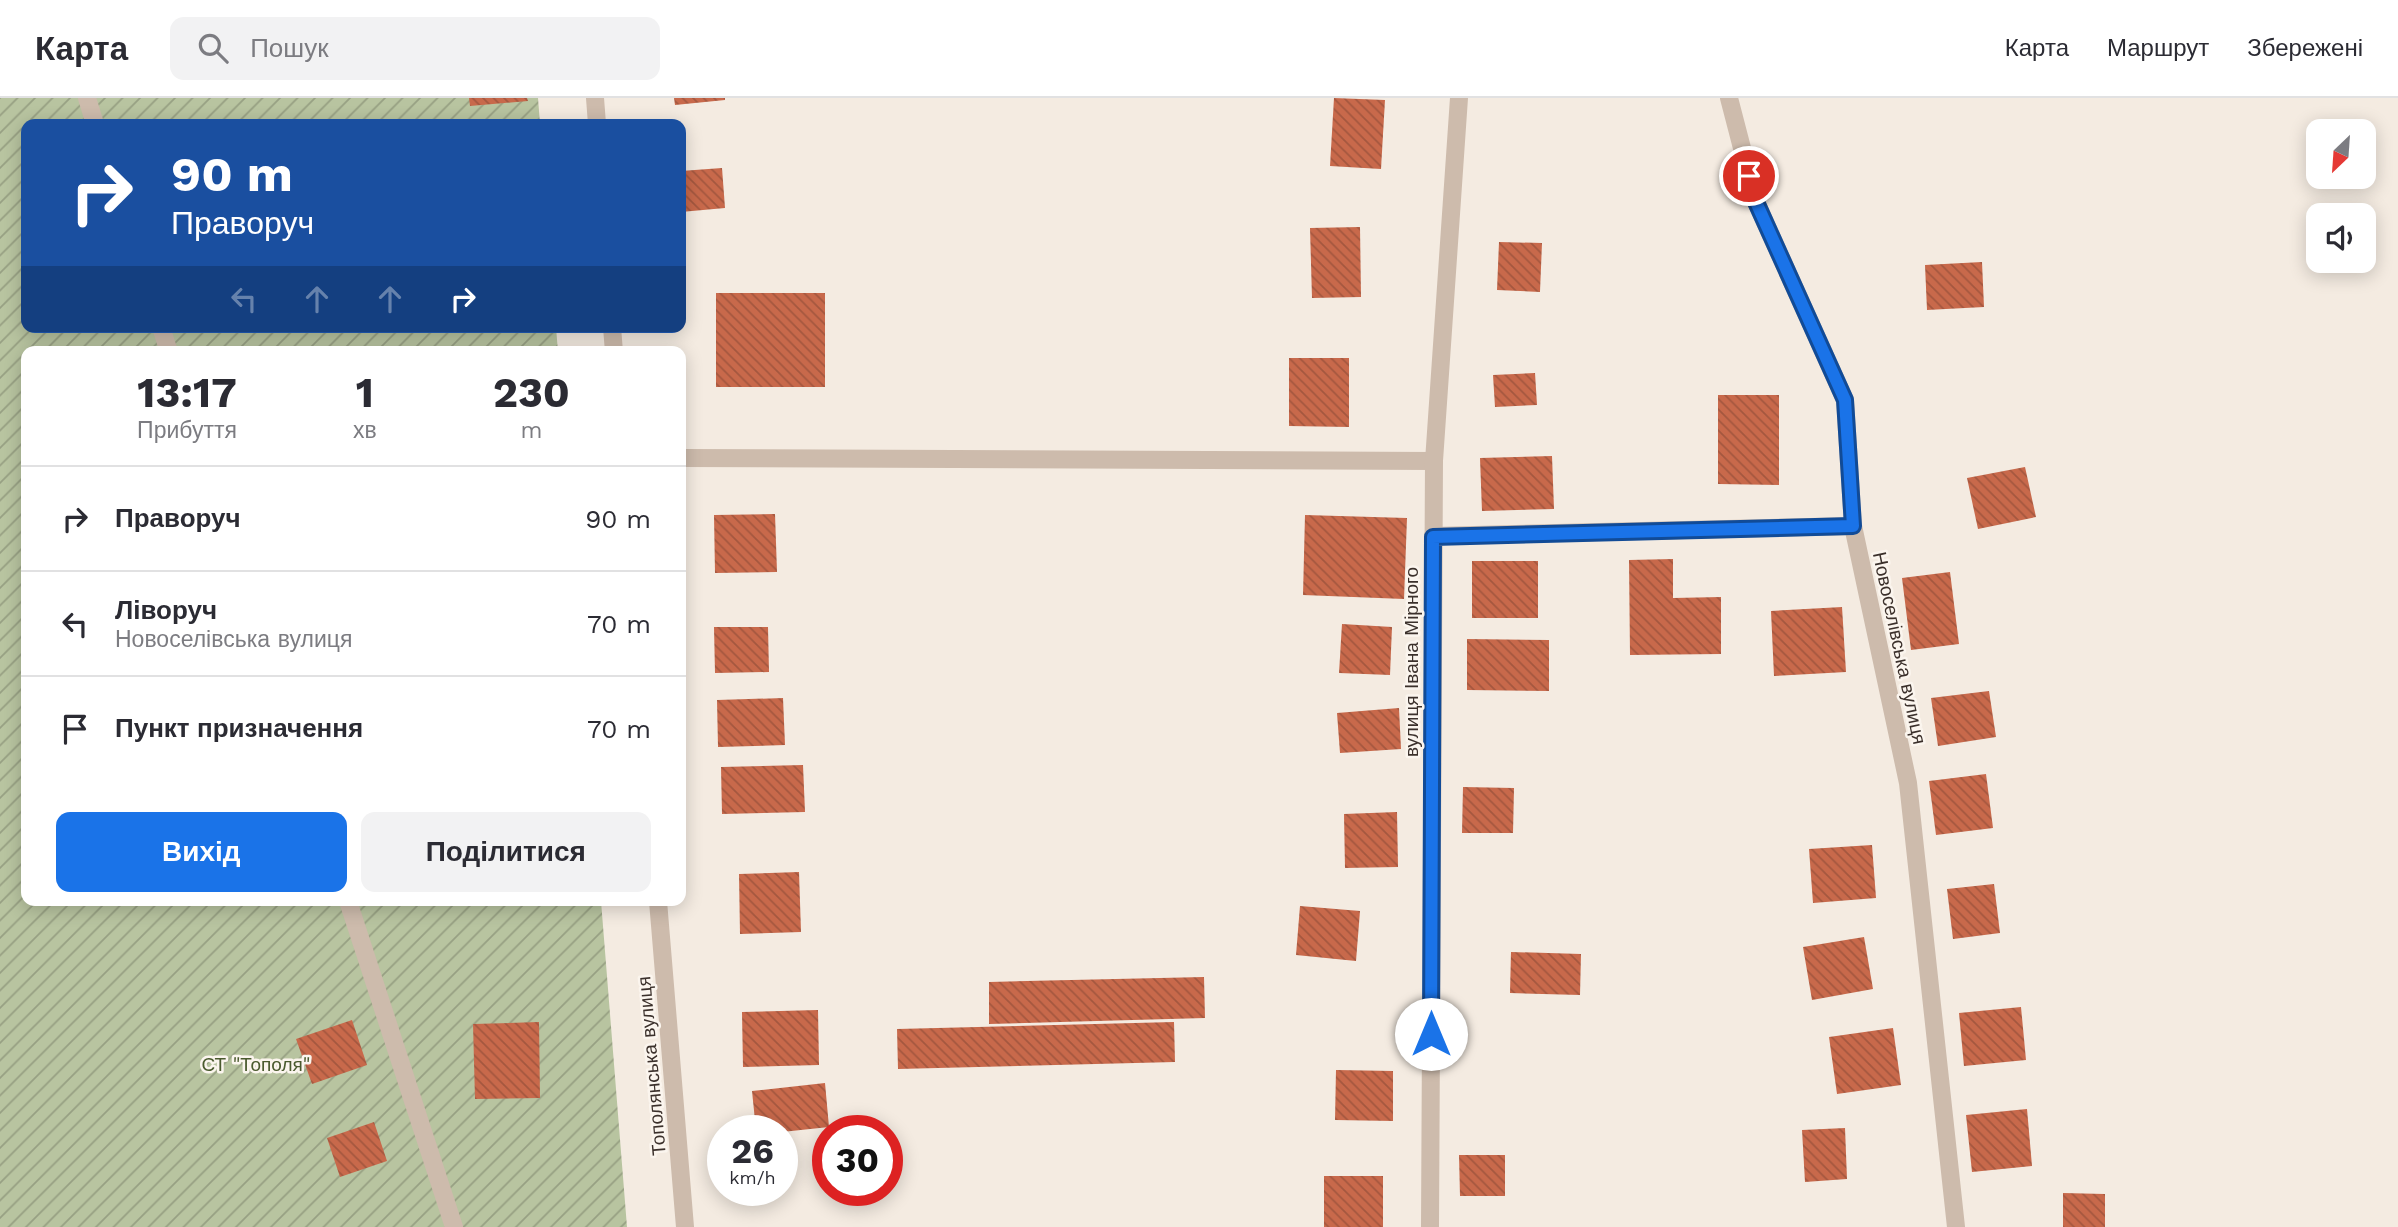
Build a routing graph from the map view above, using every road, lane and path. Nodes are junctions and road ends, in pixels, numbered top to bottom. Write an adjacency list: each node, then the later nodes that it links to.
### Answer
1 (87, 98): 5 (street)
2 (595, 98): 6 (street)
3 (1459, 98): 8 (street, вулиця Івана Мірного)
4 (1729, 98): 9 (street, Новоселівська вулиця)
5 (93, 119)
6 (597, 119)
7 (686, 458): 8 (street)
8 (1434, 461): 10 (street, вулиця Івана Мірного)
9 (1853, 526): 10 (street); 16 (street, Новоселівська вулиця)
10 (1433, 537): 15 (street, вулиця Івана Мірного)
11 (350, 906): 13 (street)
12 (658, 906): 14 (street, Тополянська вулиця)
13 (454, 1227)
14 (685, 1227)
15 (1430, 1227)
16 (1956, 1227)

